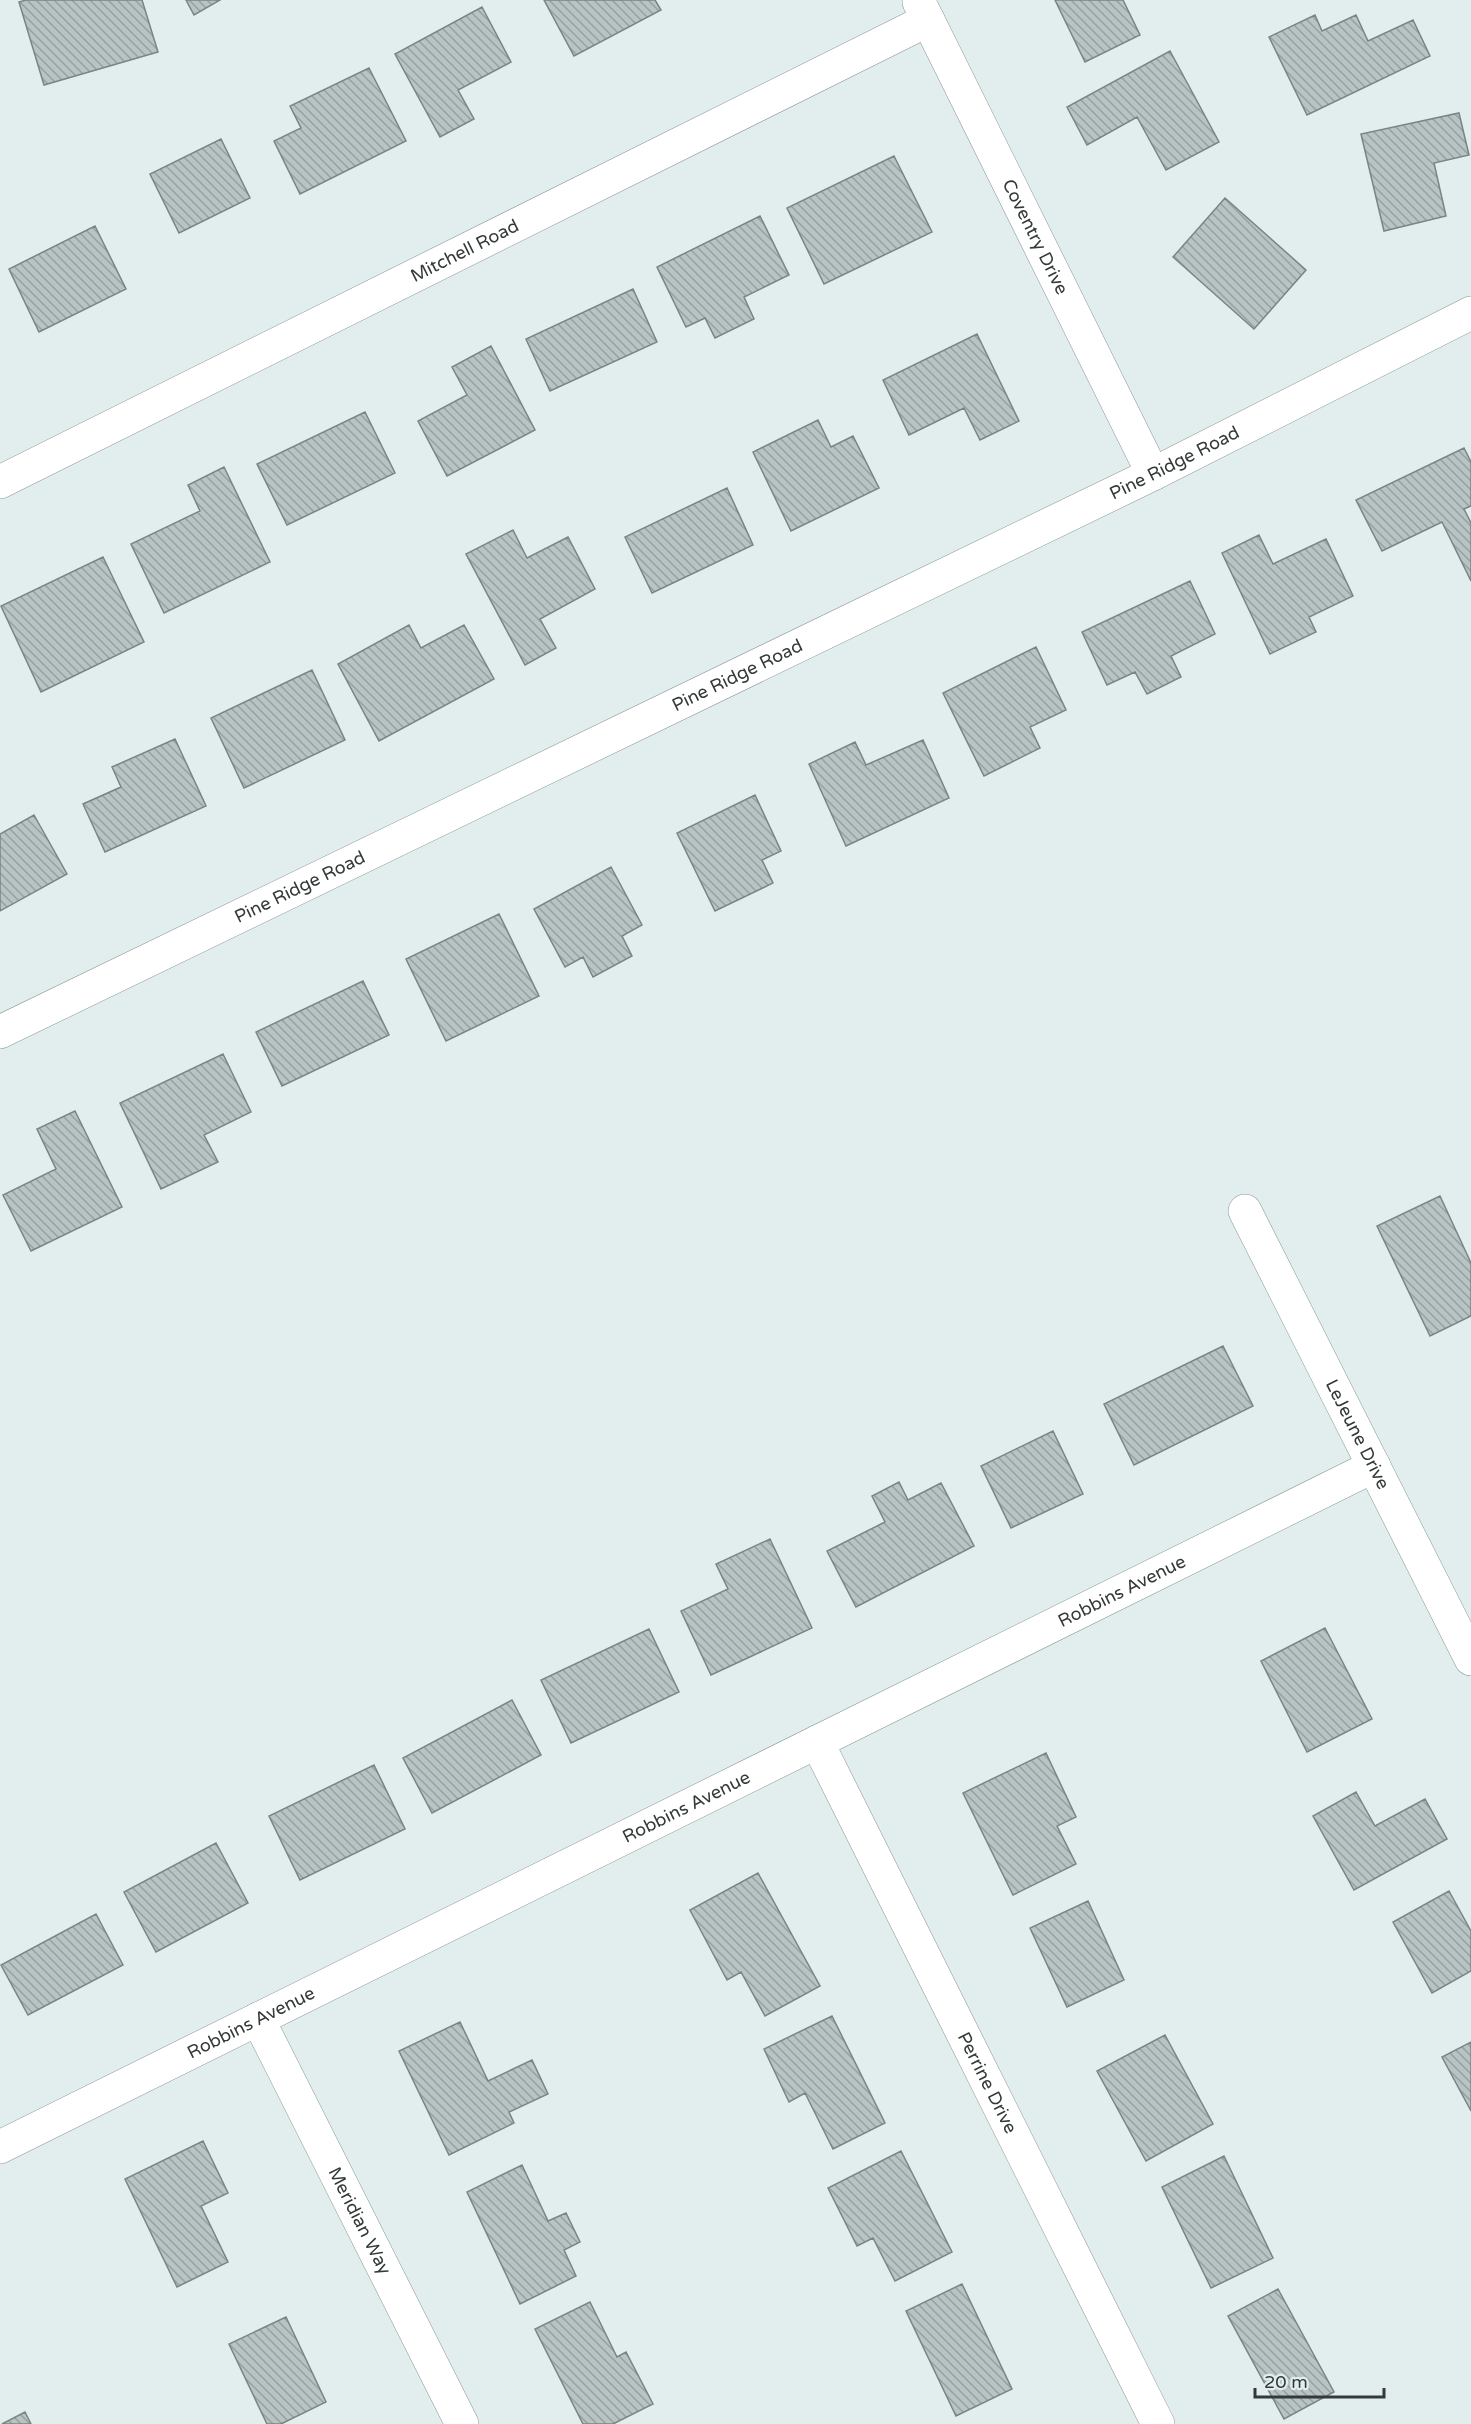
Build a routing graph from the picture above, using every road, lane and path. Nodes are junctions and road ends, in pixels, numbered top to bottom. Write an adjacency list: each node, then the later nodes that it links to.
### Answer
1 (923, 10): 3 (street, Coventry Drive); 4 (street, Mitchell Road)
2 (1471, 313): 3 (street, Pine Ridge Road)
3 (1153, 474): 5 (street, Pine Ridge Road)
4 (0, 482)
5 (0, 1032)
6 (1245, 1211): 7 (street, LeJeune Drive)
7 (1374, 1466): 8 (street, LeJeune Drive); 9 (street, Robbins Avenue)
8 (1471, 1659)
9 (818, 1742): 10 (street, Robbins Avenue); 13 (street, Perrine Drive)
10 (258, 2019): 11 (street, Robbins Avenue); 12 (street, Meridian Way)
11 (0, 2147)
12 (462, 2424)
13 (1158, 2424)

